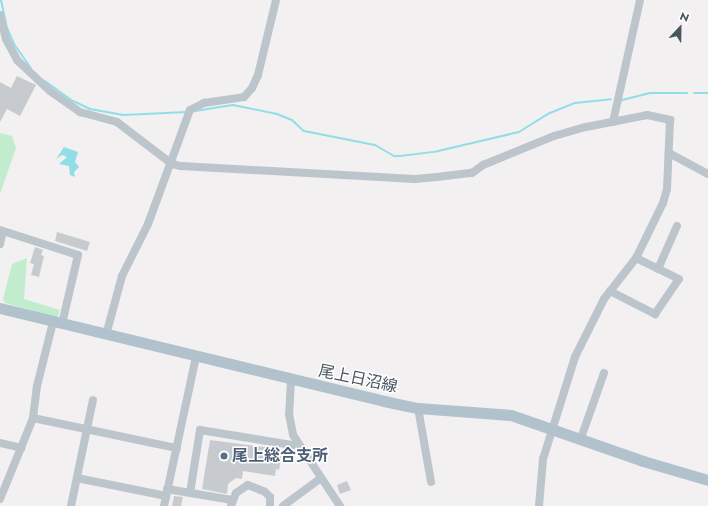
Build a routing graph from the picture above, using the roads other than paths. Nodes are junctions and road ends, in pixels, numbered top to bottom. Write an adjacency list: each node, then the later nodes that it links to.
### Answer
1 (276, 0): 6 (street)
2 (640, 0): 4 (street)
3 (0, 15): 6 (street)
4 (613, 122): 5 (street); 6 (street)
5 (669, 153): 7 (street); 11 (street)
6 (172, 164): 16 (street)
7 (708, 174)
8 (676, 226): 12 (street)
9 (2, 230): 10 (street); 15 (street)
10 (0, 244)
11 (636, 258): 12 (street); 13 (street)
12 (658, 269): 13 (street)
13 (610, 290): 24 (street)
14 (0, 308): 15 (main road, 尾上日沼線)
15 (57, 323): 16 (main road, 尾上日沼線); 22 (street)
16 (106, 335): 17 (main road, 尾上日沼線)
17 (196, 357): 19 (main road, 尾上日沼線); 29 (street)
18 (604, 373): 25 (street)
19 (291, 380): 21 (main road, 尾上日沼線); 27 (street)
20 (93, 400): 23 (street)
21 (418, 408): 24 (main road, 尾上日沼線); 33 (street)
22 (33, 418): 23 (street); 28 (street)
23 (86, 428): 29 (street); 30 (street)
24 (555, 429): 25 (main road, 尾上日沼線); 43 (street)
25 (581, 438): 32 (main road, 尾上日沼線)
26 (0, 443): 28 (street)
27 (298, 444): 31 (street); 35 (street)
28 (21, 448): 36 (street)
29 (177, 448): 34 (street)
30 (77, 478): 34 (street); 38 (street)
31 (321, 478): 41 (street); 42 (street)
32 (708, 480)
33 (431, 482)
34 (167, 492): 35 (street); 39 (street)
35 (190, 493): 37 (street)
36 (0, 499)
37 (232, 503): 40 (street)
38 (71, 506)
39 (164, 506)
40 (270, 506)
41 (283, 506)
42 (340, 506)
43 (539, 506)

